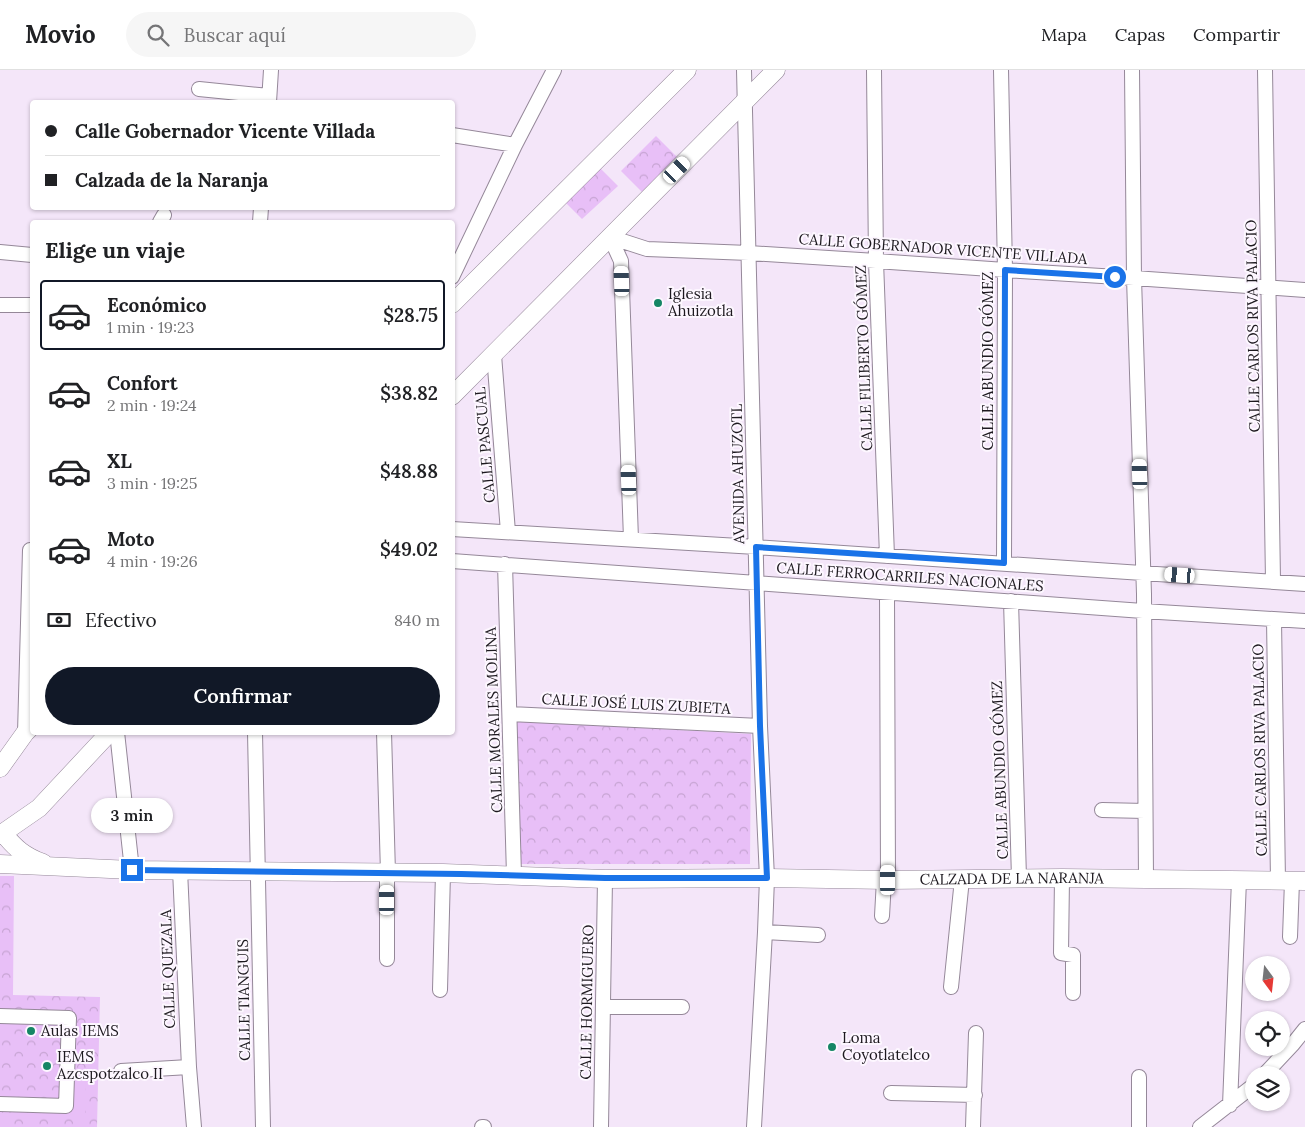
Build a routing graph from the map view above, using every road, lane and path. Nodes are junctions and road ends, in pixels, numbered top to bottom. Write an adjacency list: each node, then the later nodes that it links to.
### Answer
1 (271, 70): 11 (street)
2 (554, 70): 14 (street)
3 (686, 70): 25 (main road)
4 (744, 70): 12 (street, AVENIDA AHUZOTL)
5 (776, 70): 12 (main road)
6 (874, 70): 19 (street, CALLE FILIBERTO GÓMEZ)
7 (1001, 70): 20 (street, CALLE ABUNDIO GÓMEZ)
8 (1132, 70): 22 (street)
9 (1265, 70): 23 (street, CALLE CARLOS RIVA PALACIO)
10 (199, 89): 11 (street)
11 (269, 99)
12 (745, 102): 15 (main road); 17 (street, AVENIDA AHUZOTL)
13 (455, 135): 14 (street)
14 (515, 145): 21 (street)
15 (610, 237): 17 (street, CALLE GOBERNADOR VICENTE VILLADA); 28 (main road); 32 (street)
16 (0, 252): 18 (street)
17 (749, 253): 19 (street, CALLE GOBERNADOR VICENTE VILLADA); 33 (street, AVENIDA AHUZOTL)
18 (30, 255)
19 (876, 260): 20 (street, CALLE GOBERNADOR VICENTE VILLADA); 35 (street, CALLE FILIBERTO GÓMEZ)
20 (1005, 270): 22 (street, CALLE GOBERNADOR VICENTE VILLADA); 37 (street, CALLE ABUNDIO GÓMEZ)
21 (455, 271)
22 (1134, 278): 23 (street, CALLE GOBERNADOR VICENTE VILLADA); 39 (street)
23 (1269, 287): 24 (street, CALLE GOBERNADOR VICENTE VILLADA); 40 (street, CALLE CARLOS RIVA PALACIO)
24 (1305, 290)
25 (455, 301)
26 (0, 305): 27 (street)
27 (30, 305)
28 (494, 356): 29 (main road); 31 (street, CALLE PASCUAL)
29 (455, 393)
30 (455, 529): 31 (street, CALLE FERROCARRILES NACIONALES)
31 (508, 532): 32 (street, CALLE FERROCARRILES NACIONALES)
32 (631, 540): 33 (street, CALLE FERROCARRILES NACIONALES)
33 (756, 547): 35 (street, CALLE FERROCARRILES NACIONALES); 41 (street, AVENIDA AHUZOTL)
34 (30, 550): 50 (street)
35 (887, 556): 37 (street, CALLE FERROCARRILES NACIONALES)
36 (455, 561): 38 (street, CALLE FERROCARRILES NACIONALES)
37 (1004, 563): 39 (street, CALLE FERROCARRILES NACIONALES)
38 (505, 564): 41 (street, CALLE FERROCARRILES NACIONALES); 48 (street, CALLE MORALES MOLINA)
39 (1143, 572): 40 (street, CALLE FERROCARRILES NACIONALES); 45 (street)
40 (1273, 581): 42 (street, CALLE FERROCARRILES NACIONALES)
41 (757, 582): 43 (street, CALLE FERROCARRILES NACIONALES); 49 (street, AVENIDA AHUZOTL)
42 (1305, 584)
43 (887, 593): 44 (street, CALLE FERROCARRILES NACIONALES); 73 (street)
44 (1011, 601): 45 (street, CALLE FERROCARRILES NACIONALES); 70 (street, CALLE ABUNDIO GÓMEZ)
45 (1143, 611): 46 (street, CALLE FERROCARRILES NACIONALES); 57 (street)
46 (1274, 620): 47 (street, CALLE FERROCARRILES NACIONALES); 75 (street, CALLE CARLOS RIVA PALACIO)
47 (1305, 621)
48 (510, 714): 49 (street, CALLE JOSÉ LUIS ZUBIETA); 66 (street, CALLE MORALES MOLINA)
49 (760, 726): 68 (street, AVENIDA AHUZOTL)
50 (29, 729): 55 (main road)
51 (107, 735): 58 (main road)
52 (117, 735): 61 (street)
53 (255, 735): 63 (street, CALLE TIANGUIS)
54 (384, 735): 64 (street)
55 (0, 768)
56 (1102, 810): 57 (street)
57 (1145, 811): 72 (street)
58 (1, 834): 60 (main road)
59 (0, 864): 60 (main road, CALZADA DE LA NARANJA)
60 (50, 866): 61 (main road, CALZADA DE LA NARANJA)
61 (132, 870): 62 (main road, CALZADA DE LA NARANJA)
62 (180, 870): 63 (main road, CALZADA DE LA NARANJA); 90 (street, CALLE QUEZALA)
63 (257, 872): 64 (main road, CALZADA DE LA NARANJA); 99 (street, CALLE TIANGUIS)
64 (388, 873): 65 (main road, CALZADA DE LA NARANJA); 80 (street)
65 (443, 874): 66 (main road, CALZADA DE LA NARANJA); 82 (street)
66 (514, 875): 67 (main road, CALZADA DE LA NARANJA)
67 (605, 878): 68 (main road, CALZADA DE LA NARANJA); 84 (street, CALLE HORMIGUERO)
68 (767, 878): 73 (main road, CALZADA DE LA NARANJA); 77 (street, AVENIDA AHUZOTL)
69 (962, 878): 70 (main road, CALZADA DE LA NARANJA); 73 (main road, CALZADA DE LA NARANJA); 81 (street)
70 (1020, 878): 71 (main road, CALZADA DE LA NARANJA)
71 (1062, 878): 72 (main road, CALZADA DE LA NARANJA); 83 (street)
72 (1146, 878): 74 (main road, CALZADA DE LA NARANJA)
73 (886, 880): 76 (street)
74 (1239, 880): 75 (main road, CALZADA DE LA NARANJA); 97 (street)
75 (1292, 881): 79 (street, CALLE CARLOS RIVA PALACIO)
76 (882, 916)
77 (765, 932): 78 (street); 101 (street, AVENIDA AHUZOTL)
78 (818, 935)
79 (1290, 937)
80 (387, 959)
81 (951, 987)
82 (440, 990)
83 (1073, 993)
84 (603, 1007): 85 (street); 100 (street, CALLE HORMIGUERO)
85 (682, 1007)
86 (0, 1016): 96 (street)
87 (1305, 1029): 89 (street)
88 (976, 1034): 95 (street)
89 (1272, 1066)
90 (188, 1068): 91 (street); 98 (street, CALLE QUEZALA)
91 (121, 1071)
92 (1139, 1077): 103 (street)
93 (1245, 1092): 97 (street)
94 (891, 1093): 95 (street)
95 (974, 1095): 102 (street)
96 (0, 1104)
97 (1230, 1105): 104 (street)
98 (194, 1127)
99 (263, 1127)
100 (600, 1127)
101 (754, 1127)
102 (973, 1127)
103 (1139, 1127)
104 (1200, 1127)

